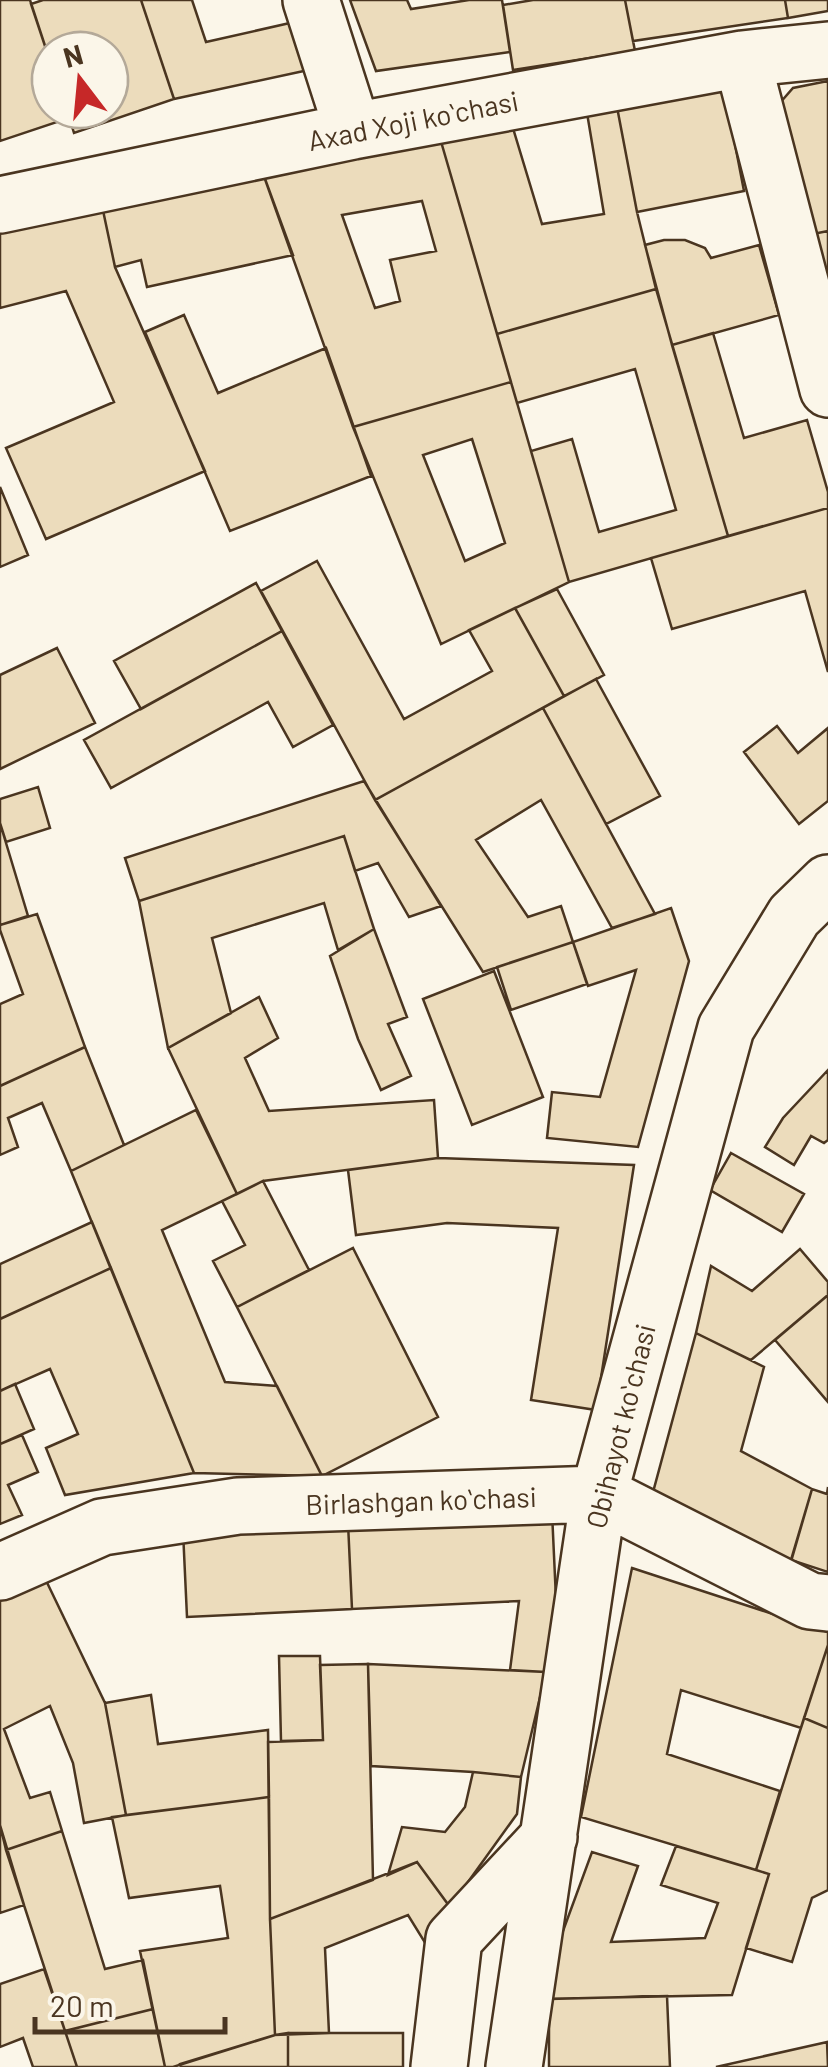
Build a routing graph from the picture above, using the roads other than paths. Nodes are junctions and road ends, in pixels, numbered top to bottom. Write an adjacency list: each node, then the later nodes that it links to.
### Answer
1 (310, 0): 4 (street)
2 (828, 50): 3 (street, Axad Xoji koʻchasi)
3 (742, 58): 4 (street, Axad Xoji koʻchasi); 6 (street)
4 (353, 130): 5 (street, Axad Xoji koʻchasi)
5 (0, 205)
6 (828, 389)
7 (828, 882): 8 (street, Obihayot koʻchasi)
8 (598, 1494): 9 (street, Birlashgan koʻchasi); 10 (street, Birlashgan koʻchasi); 11 (street, Obihayot koʻchasi)
9 (0, 1572)
10 (828, 1603)
11 (549, 1837): 12 (street); 13 (street, Obihayot koʻchasi)
12 (439, 2067)
13 (514, 2067)

